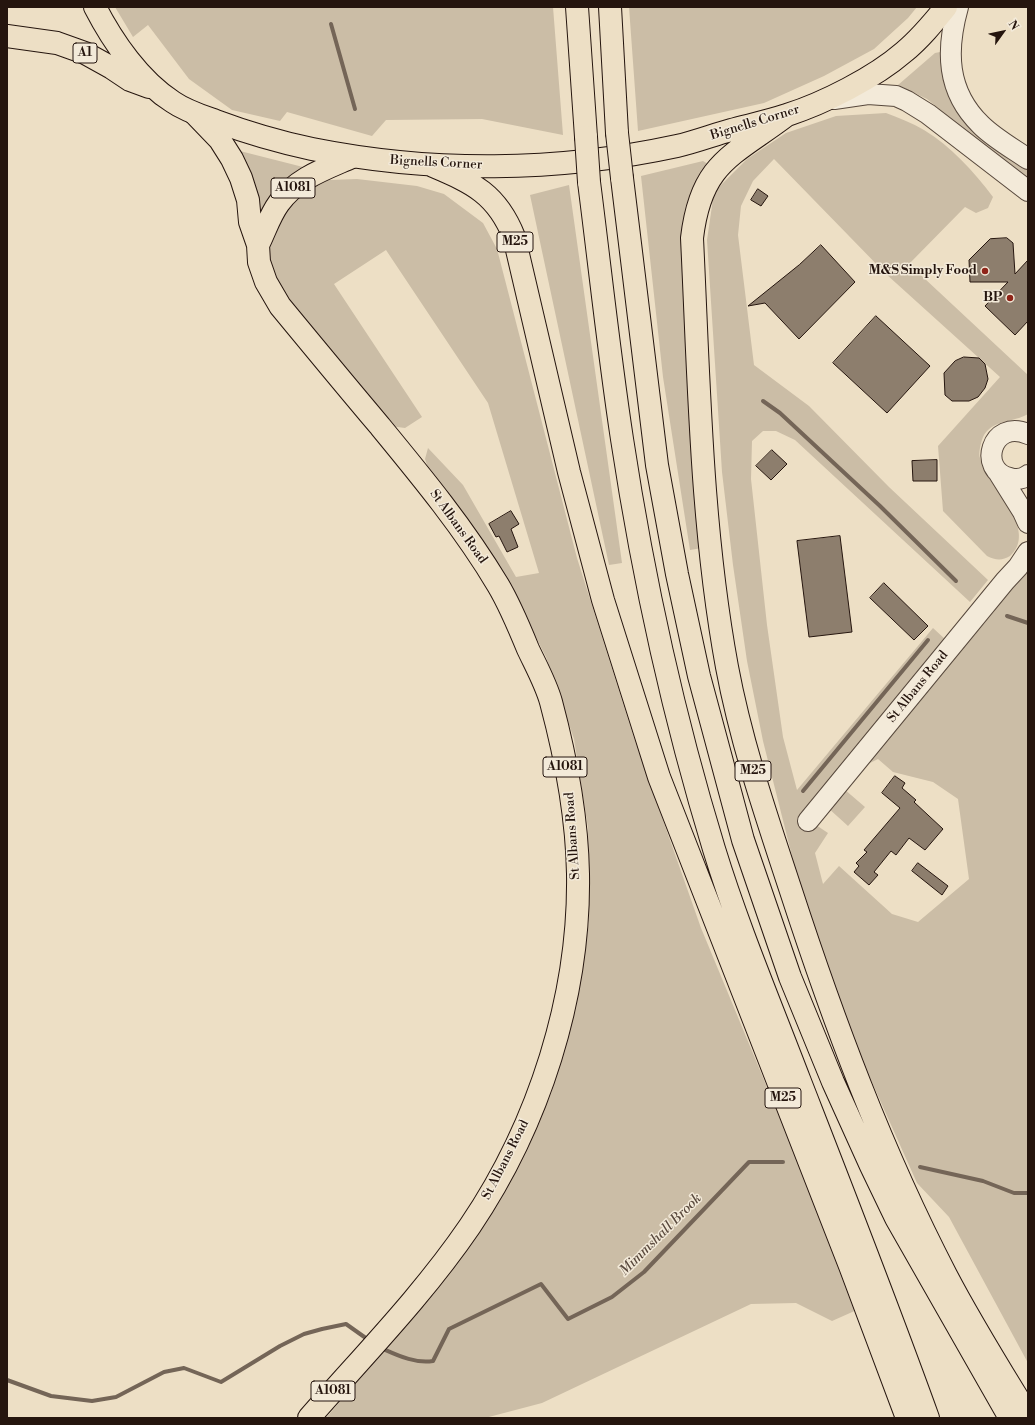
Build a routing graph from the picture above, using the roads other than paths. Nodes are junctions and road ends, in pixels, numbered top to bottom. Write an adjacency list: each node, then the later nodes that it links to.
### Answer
1 (95, 7): 7 (main road, Bignells Corner)
2 (577, 7): 25 (main road, M25, bridge)
3 (610, 7): 26 (main road, M25, bridge)
4 (946, 7): 8 (main road, Bignells Corner)
5 (958, 7): 11 (street)
6 (7, 36): 7 (main road, A1)
7 (156, 90): 9 (main road, Bignells Corner)
8 (824, 100): 10 (main road, Bignells Corner); 14 (street, Bignells Corner)
9 (195, 114): 12 (main road, Bignells Corner); 15 (main road, St Albans Road / A1081)
10 (787, 115): 13 (main road, Bignells Corner); 22 (main road, M25)
11 (1024, 153)
12 (352, 157): 13 (main road, Bignells Corner); 15 (main road, A1081)
13 (433, 166): 24 (main road, M25)
14 (1028, 191)
15 (258, 245): 23 (main road, St Albans Road / A1081)
16 (1026, 431): 17 (street)
17 (998, 472): 18 (street); 19 (street)
18 (1025, 483)
19 (1028, 523)
20 (1028, 552): 21 (street, St Albans Road)
21 (808, 821)
22 (1028, 1415)
23 (309, 1418)
24 (907, 1418)
25 (928, 1418)
26 (1010, 1418)

